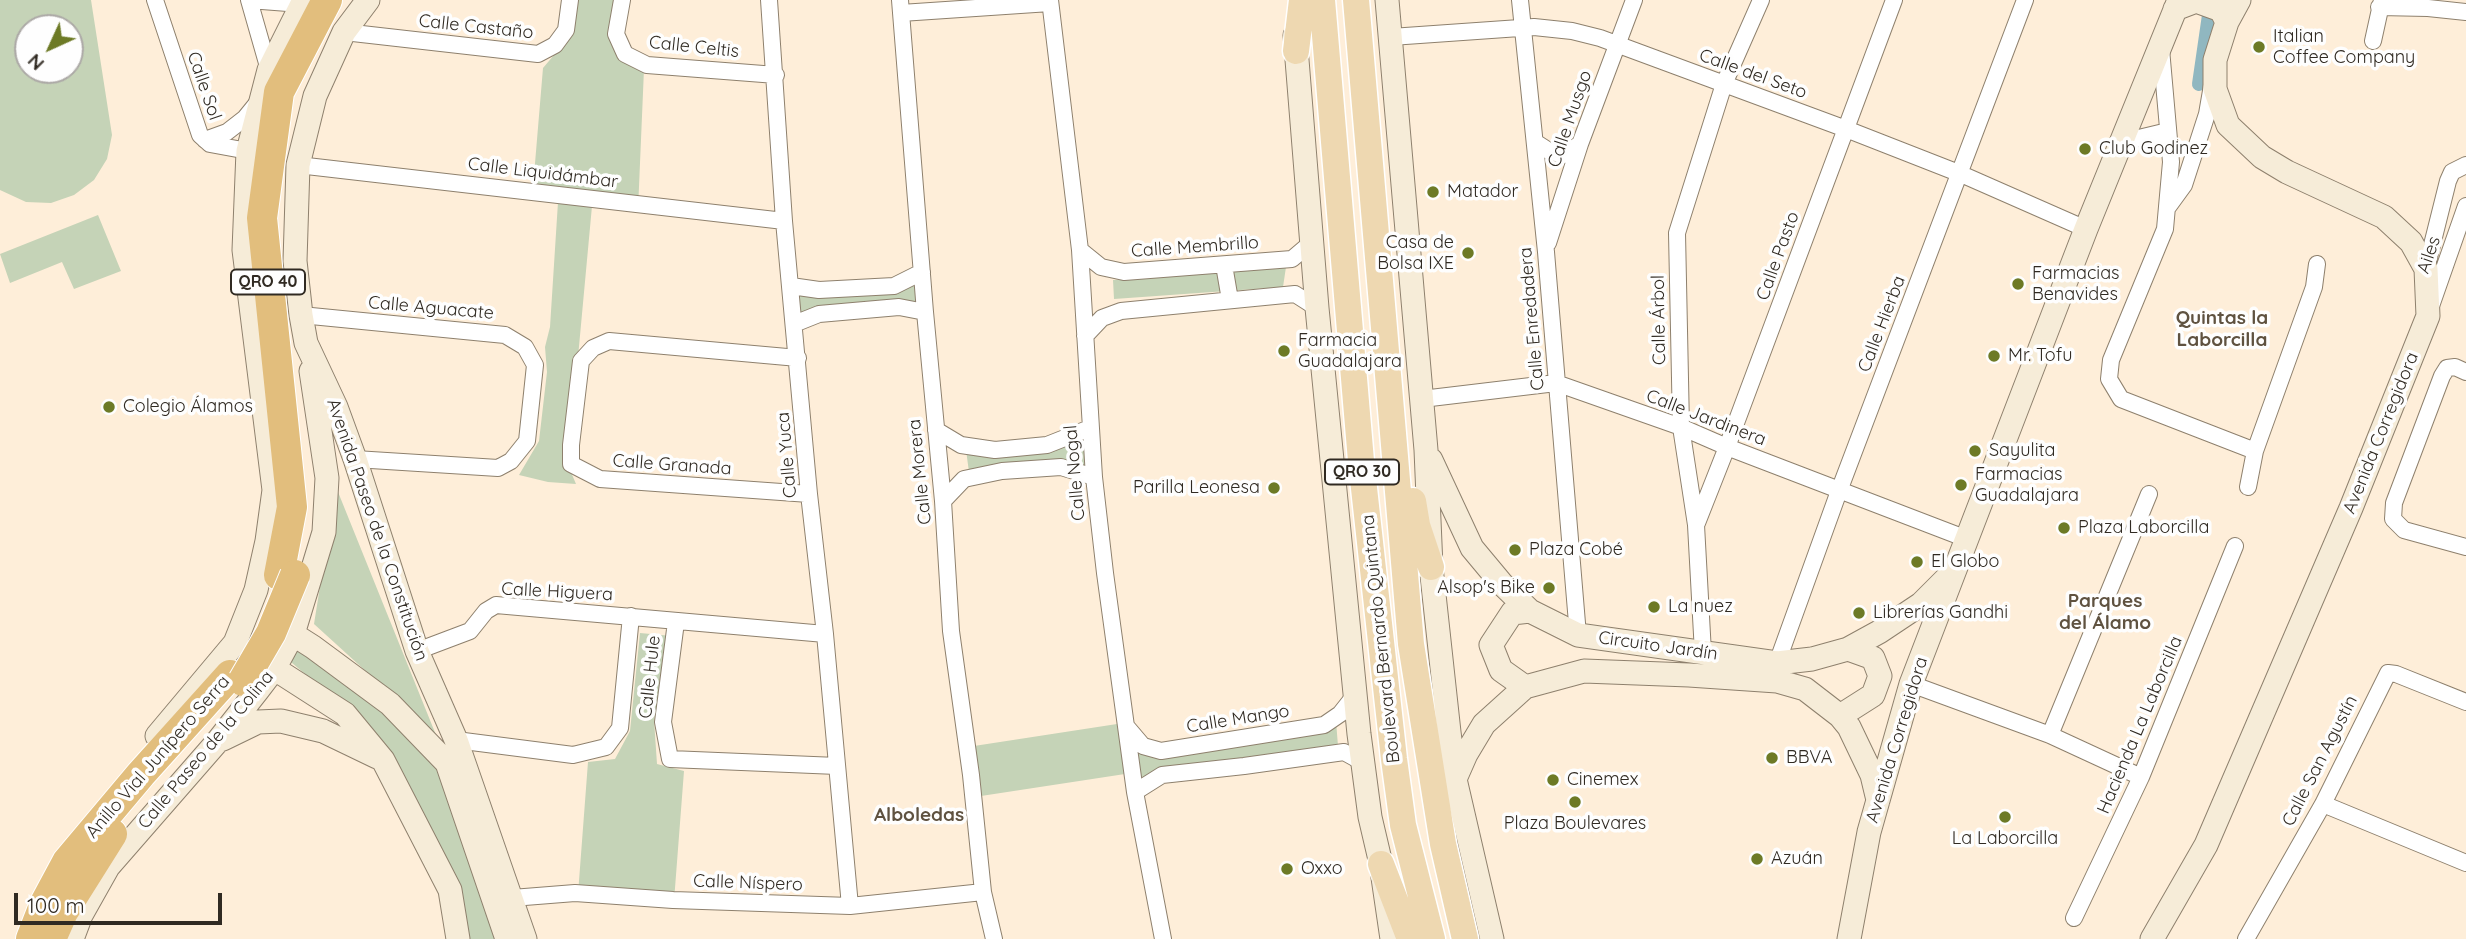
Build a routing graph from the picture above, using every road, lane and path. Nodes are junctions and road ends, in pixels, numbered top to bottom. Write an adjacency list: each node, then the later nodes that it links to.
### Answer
1 (155, 0): 41 (street, Calle Sol)
2 (249, 0): 19 (street); 34 (street)
3 (344, 0): 95 (highway, Anillo Vial Junípero Serra / QRO 40)
4 (368, 0): 28 (street, Avenida Paseo de la Constitución)
5 (570, 0): 28 (street, Calle Castaño)
6 (622, 0): 35 (street, Calle Celtis)
7 (769, 0): 35 (street, Calle Yuca)
8 (1292, 0): 33 (street, Boulevard Bernardo Quintana)
9 (1303, 0): 33 (main road)
10 (1322, 0): 146 (main road, Boulevard Bernardo Quintana / QRO 30)
11 (1356, 0): 75 (main road, Boulevard Bernardo Quintana / QRO 30)
12 (1387, 0): 29 (street)
13 (1520, 0): 27 (street, Calle Enredadera)
14 (1634, 0): 31 (street, Calle Musgo)
15 (1761, 0): 37 (street, Calle Árbol)
16 (1894, 0): 39 (street, Calle Pasto)
17 (2025, 0): 48 (street, Calle Hierba)
18 (2239, 0): 26 (street, Avenida Corregidora)
19 (311, 1): 34 (street); 95 (highway, Anillo Vial Junípero Serra / QRO 40)
20 (1050, 2): 24 (street); 55 (street, Calle Nogal)
21 (2381, 4): 22 (street); 30 (street)
22 (2429, 4): 25 (street)
23 (2177, 5): 26 (street); 32 (street, Avenida Corregidora)
24 (901, 7): 61 (street, Calle Morera)
25 (2466, 12)
26 (2227, 22): 36 (street, Avenida Corregidora)
27 (1522, 29): 29 (street, Calle del Seto); 31 (street, Calle del Seto); 42 (street, Calle Enredadera)
28 (344, 32): 46 (street, Avenida Paseo de la Constitución)
29 (1391, 37): 74 (street)
30 (2373, 41)
31 (1616, 46): 37 (street, Calle del Seto); 44 (street, Calle Musgo)
32 (2161, 47): 40 (street); 43 (street, Avenida Corregidora)
33 (1296, 51): 53 (street, Boulevard Bernardo Quintana)
34 (269, 70): 38 (street)
35 (776, 75): 51 (street, Calle Yuca)
36 (2215, 77): 50 (street); 60 (street, Avenida Corregidora)
37 (1724, 84): 39 (street, Calle del Seto); 76 (street, Calle Árbol)
38 (262, 97): 41 (street); 45 (street)
39 (1846, 129): 48 (street, Calle del Seto); 79 (street, Calle Pasto)
40 (2168, 131): 43 (street); 50 (street)
41 (205, 140): 45 (street, Calle Sol)
42 (1535, 142): 44 (street); 56 (street, Calle Enredadera)
43 (2122, 142): 52 (street, Avenida Corregidora)
44 (1580, 144): 56 (street, Calle Musgo)
45 (248, 151): 96 (street)
46 (298, 165): 51 (street, Calle Liquidámbar); 66 (street, Avenida Paseo de la Constitución)
47 (2466, 165): 54 (street)
48 (1961, 174): 52 (street, Calle del Seto); 85 (street, Calle Hierba)
49 (2466, 206): 57 (street, Ailes)
50 (2167, 209): 81 (street)
51 (785, 221): 62 (street, Calle Yuca)
52 (2086, 229): 90 (street, Avenida Corregidora)
53 (1312, 242): 59 (street, Calle Membrillo); 64 (street, Boulevard Bernardo Quintana)
54 (2432, 243): 57 (street); 60 (street)
55 (1080, 250): 59 (street, Calle Membrillo); 69 (street, Calle Nogal)
56 (1546, 252): 73 (street, Calle Enredadera)
57 (2449, 254): 67 (street, Ailes)
58 (2317, 264): 81 (street)
59 (1224, 265): 63 (street)
60 (2426, 269): 67 (street, Avenida Corregidora)
61 (922, 272): 62 (street); 65 (street, Calle Morera)
62 (791, 286): 68 (street, Calle Yuca)
63 (1230, 300): 64 (street); 69 (street)
64 (1317, 308): 110 (street, Boulevard Bernardo Quintana)
65 (925, 313): 68 (street); 78 (street, Calle Morera)
66 (301, 315): 70 (street, Avenida Paseo de la Constitución); 82 (street, Calle Aguacate)
67 (2428, 316): 151 (street, Avenida Corregidora)
68 (794, 324): 71 (street, Calle Yuca)
69 (1085, 336): 77 (street, Calle Nogal)
70 (306, 343): 82 (street, Avenida Paseo de la Constitución); 100 (street, Calle Paseo de la Colina)
71 (798, 358): 86 (street, Calle Yuca); 86 (street, Calle Granada)
72 (2466, 372): 92 (street)
73 (1556, 383): 74 (street, Calle Jardinera); 76 (street, Calle Jardinera); 102 (street, Calle Enredadera)
74 (1422, 399): 80 (street)
75 (1392, 414): 93 (main road); 147 (main road, Boulevard Bernardo Quintana / QRO 30)
76 (1681, 427): 79 (street, Calle Jardinera); 89 (street, Calle Árbol)
77 (1090, 428): 78 (street); 83 (street, Calle Nogal)
78 (936, 430): 88 (street, Calle Morera)
79 (1727, 447): 85 (street, Calle Jardinera); 89 (street, Calle Pasto)
80 (1426, 450): 93 (street); 97 (street, Circuito Jardín)
81 (2255, 452): 84 (street)
82 (355, 458): 104 (street, Avenida Paseo de la Constitución)
83 (1094, 477): 88 (street); 113 (street, Calle Nogal)
84 (2248, 487)
85 (1839, 491): 90 (street, Calle Jardinera); 106 (street, Calle Hierba)
86 (809, 494): 101 (street, Calle Yuca)
87 (2148, 494): 114 (street)
88 (943, 501): 129 (street, Calle Morera)
89 (1696, 525): 105 (street, Calle Árbol)
90 (1967, 539): 94 (street, Avenida Corregidora)
91 (2235, 546): 122 (street, Hacienda La Laborcilla)
92 (2466, 547)
93 (1431, 567): 123 (street)
94 (1956, 569): 103 (street, Circuito Jardín); 108 (street, Avenida Corregidora)
95 (287, 575): 107 (highway, Anillo Vial Junípero Serra / QRO 40)
96 (252, 603): 100 (street); 107 (street)
97 (1530, 611): 102 (street, Circuito Jardín); 109 (street)
98 (631, 616): 99 (street); 104 (street, Calle Higuera); 116 (street, Calle Higuera)
99 (676, 622): 101 (street, Calle Hule); 120 (street, Calle Hule)
100 (296, 626): 107 (street, Calle Paseo de la Colina); 140 (street)
101 (825, 634): 120 (street, Calle Yuca)
102 (1578, 635): 105 (street, Circuito Jardín)
103 (1848, 649): 106 (street, Circuito Jardín); 112 (street)
104 (417, 651): 116 (street, Avenida Paseo de la Constitución)
105 (1703, 653): 106 (street, Circuito Jardín)
106 (1777, 663)
107 (246, 667): 117 (street, Calle Paseo de la Colina); 118 (street); 135 (street); 136 (highway, Anillo Vial Junípero Serra / QRO 40); 137 (highway, Anillo Vial Junípero Serra / QRO 40)
108 (1911, 684): 114 (street); 125 (street, Avenida Corregidora)
109 (1525, 688): 112 (street, Circuito Jardín); 123 (street)
110 (1355, 695): 115 (street, Calle Mango); 119 (street, Boulevard Bernardo Quintana)
111 (2466, 702): 126 (street, Calle San Agustín)
112 (1840, 716): 125 (street, Circuito Jardín)
113 (1125, 725): 115 (street, Calle Mango); 124 (street, Calle Nogal)
114 (2050, 735): 122 (street)
115 (1240, 738): 121 (street)
116 (456, 740): 130 (street, Avenida Paseo de la Constitución)
117 (217, 742): 118 (street); 138 (street, Calle Paseo de la Colina)
118 (383, 760): 139 (street)
119 (1362, 762): 121 (street); 128 (street, Boulevard Bernardo Quintana)
120 (837, 766): 131 (street, Calle Yuca)
121 (1244, 766): 124 (street)
122 (2141, 777): 133 (street, Hacienda La Laborcilla)
123 (1455, 779): 148 (street)
124 (1136, 792): 143 (street, Calle Nogal)
125 (1878, 800): 132 (street, Avenida Corregidora)
126 (2323, 804): 127 (street); 134 (street, Calle San Agustín)
127 (2466, 863)
128 (1381, 864): 144 (street, Boulevard Bernardo Quintana); 145 (main road)
129 (983, 892): 131 (street, Calle Níspero); 142 (street, Calle Morera)
130 (512, 898): 131 (street, Calle Níspero); 141 (street, Avenida Paseo de la Constitución)
131 (850, 906)
132 (1856, 910): 149 (street, Avenida Corregidora); 150 (street)
133 (2074, 918)
134 (2248, 934): 152 (street)
135 (17, 939)
136 (31, 939)
137 (51, 939)
138 (72, 939)
139 (458, 939)
140 (507, 939)
141 (525, 939)
142 (994, 939)
143 (1163, 939)
144 (1392, 939)
145 (1410, 939)
146 (1432, 939)
147 (1465, 939)
148 (1492, 939)
149 (1849, 939)
150 (1856, 939)
151 (2152, 939)
152 (2265, 939)

